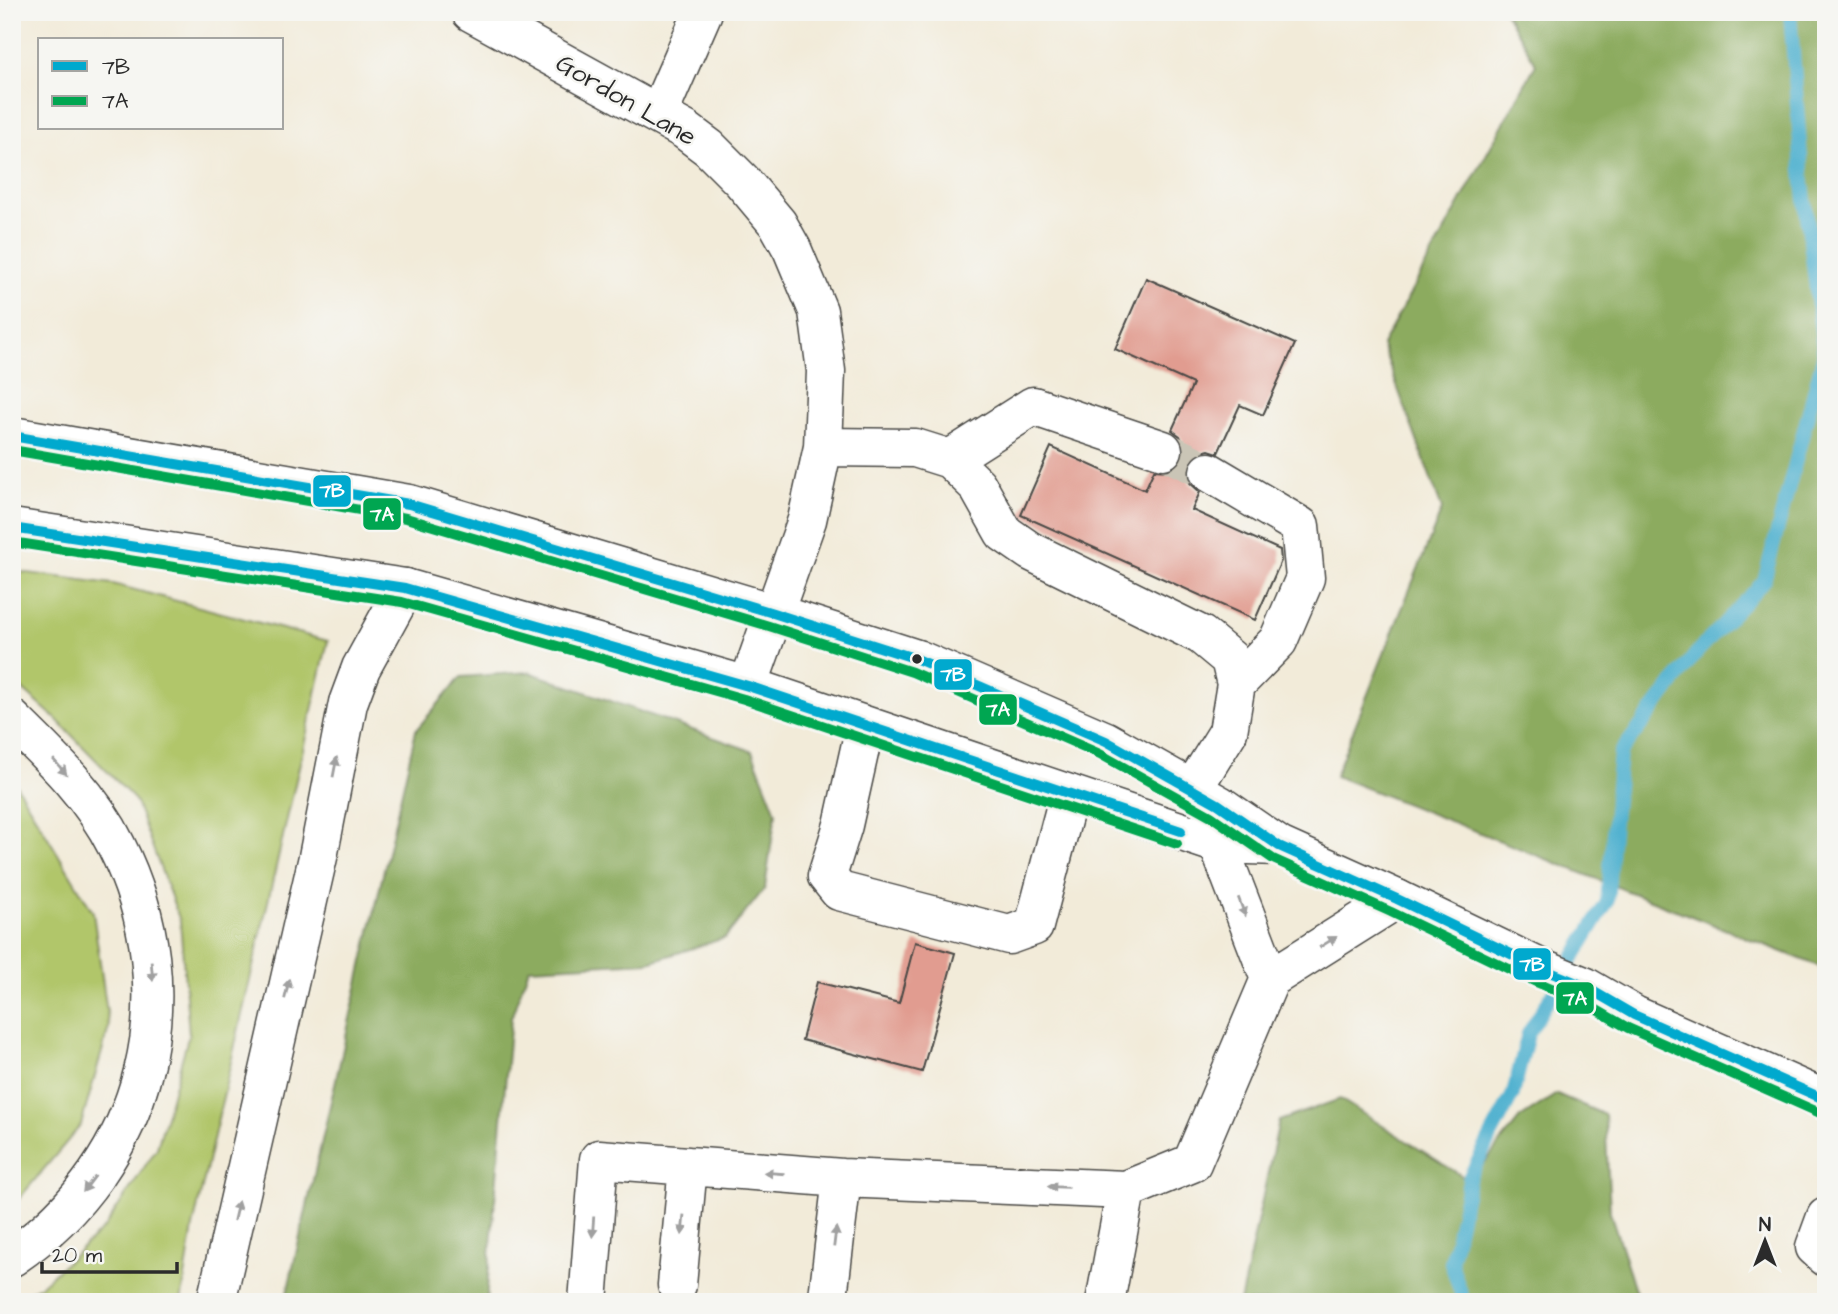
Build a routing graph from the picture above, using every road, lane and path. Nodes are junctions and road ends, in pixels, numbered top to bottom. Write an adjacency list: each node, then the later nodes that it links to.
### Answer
1 (471, 12): 3 (main road, Gordon Lane)
2 (703, 12): 3 (main road)
3 (658, 115): 5 (main road, Gordon Lane)
4 (12, 436): 11 (main road)
5 (823, 447): 7 (main road); 11 (main road, Gordon Lane)
6 (1163, 450): 7 (main road)
7 (950, 459): 12 (main road)
8 (1209, 472): 12 (main road)
9 (12, 528): 10 (main road)
10 (405, 588): 13 (main road); 31 (main road, one-way to 10)
11 (773, 613): 13 (main road, Gordon Lane); 16 (main road)
12 (1236, 684): 16 (main road)
13 (748, 686): 15 (main road)
14 (12, 719): 27 (main road, one-way to 27)
15 (865, 726): 17 (main road); 17 (main road)
16 (1192, 790): 19 (main road)
17 (1069, 794): 18 (main road)
18 (1218, 844): 19 (main road); 21 (main road, one-way to 21)
19 (1279, 846): 20 (main road)
20 (1397, 899): 21 (main road, one-way to 20); 22 (main road)
21 (1270, 979): 25 (main road)
22 (1826, 1100)
23 (688, 1166): 24 (main road, one-way to 23); 29 (main road, one-way to 29); 32 (main road, one-way to 32)
24 (842, 1178): 25 (main road, one-way to 24); 30 (main road, one-way to 24)
25 (1126, 1190): 33 (main road)
26 (1826, 1217): 28 (main road)
27 (12, 1257)
28 (1826, 1257)
29 (677, 1285)
30 (828, 1297)
31 (216, 1302)
32 (588, 1302)
33 (1105, 1302)

